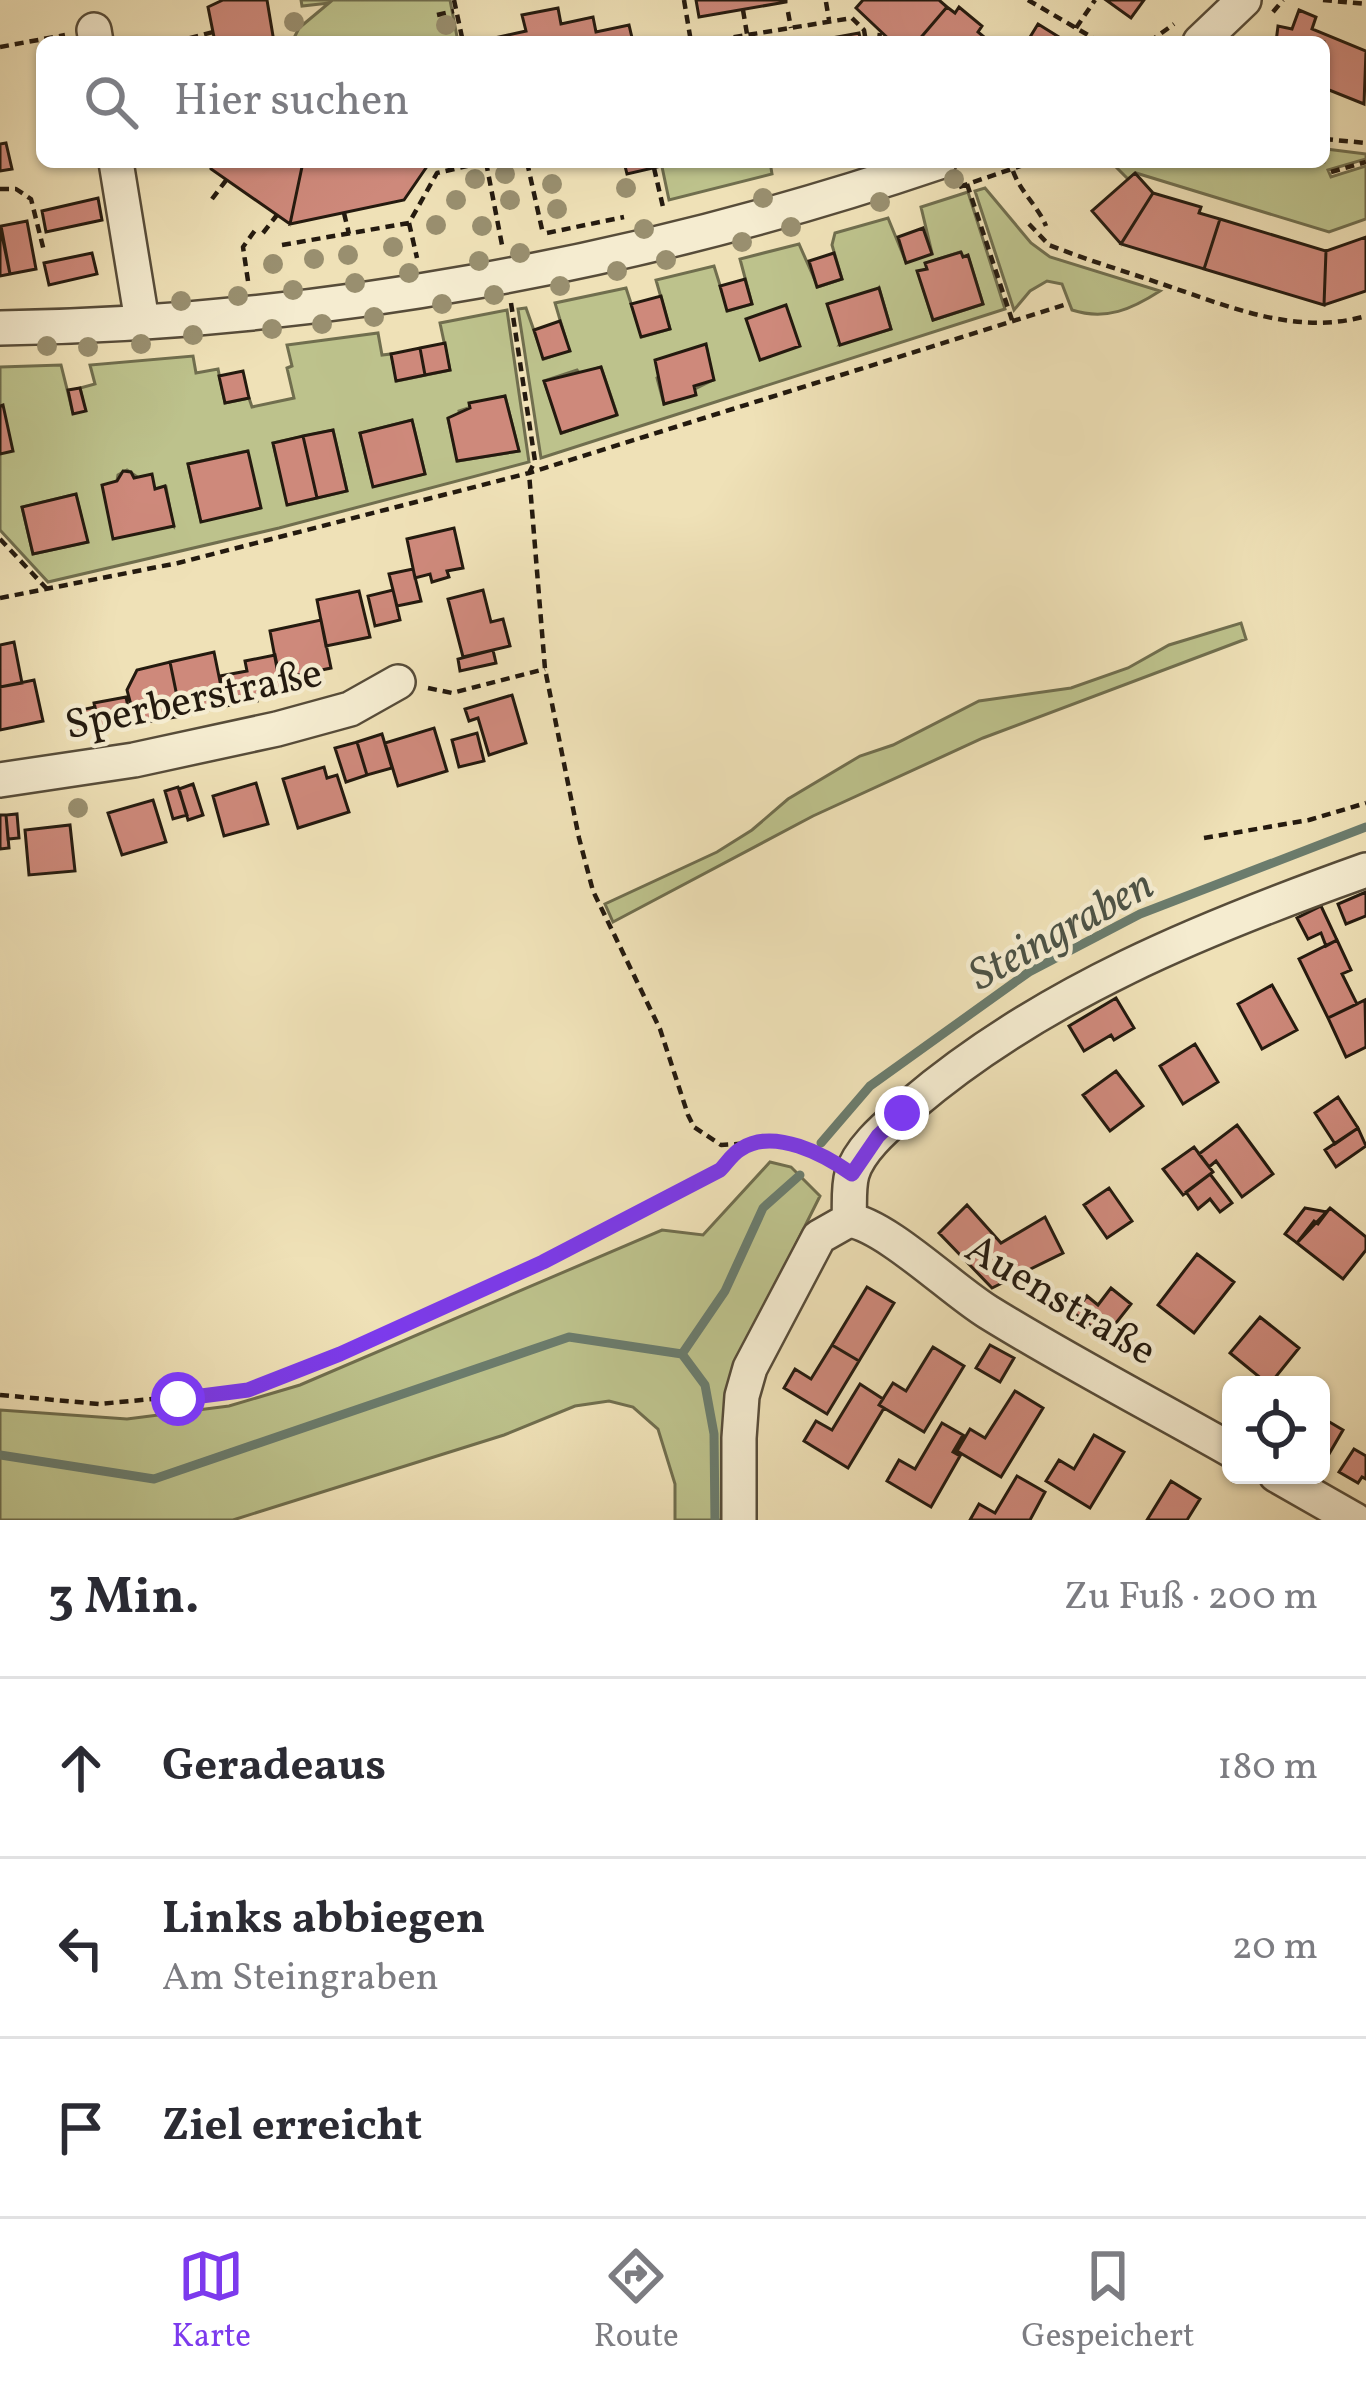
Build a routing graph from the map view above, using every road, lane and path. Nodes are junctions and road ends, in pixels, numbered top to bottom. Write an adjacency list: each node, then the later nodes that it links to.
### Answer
1 (454, 0): 9 (path)
2 (684, 0): 21 (path)
3 (1028, 0): 15 (path)
4 (1095, 0): 15 (path)
5 (1244, 0): 26 (street)
6 (1323, 0): 8 (path)
7 (826, 2): 13 (path)
8 (1366, 4)
9 (457, 10): 12 (path); 20 (path)
10 (743, 10): 18 (path)
11 (788, 12): 14 (path)
12 (436, 16)
13 (829, 22): 14 (path); 23 (path)
14 (791, 28): 18 (path)
15 (1076, 28): 25 (path)
16 (213, 32): 19 (path)
17 (880, 32): 24 (path)
18 (747, 35): 22 (path)
19 (198, 36)
20 (462, 36)
21 (690, 36)
22 (741, 36)
23 (865, 36)
24 (879, 36)
25 (1090, 36)
26 (1206, 36)
27 (36, 43): 28 (path)
28 (0, 47)
29 (1330, 140): 30 (path)
30 (1366, 143)
31 (1366, 162): 39 (path)
32 (117, 168): 63 (street)
33 (459, 168): 48 (path)
34 (487, 168): 55 (path)
35 (528, 168): 46 (path)
36 (653, 168): 44 (path)
37 (919, 168): 63 (street)
38 (1012, 169): 50 (path)
39 (1331, 172)
40 (227, 179): 43 (path)
41 (968, 184): 62 (path)
42 (0, 188): 56 (path)
43 (212, 199)
44 (679, 204)
45 (344, 213): 53 (path)
46 (636, 214)
47 (277, 215): 52 (path)
48 (409, 223): 53 (path); 57 (path)
49 (1029, 224): 61 (path)
50 (1046, 226)
51 (256, 229): 58 (path)
52 (263, 233)
53 (349, 234): 54 (path)
54 (282, 245)
55 (486, 246)
56 (44, 251)
57 (418, 259)
58 (261, 279)
59 (511, 304): 65 (path)
60 (1064, 305): 62 (path)
61 (1366, 316)
62 (1012, 320): 65 (path)
63 (142, 321): 64 (street)
64 (0, 328)
65 (530, 473): 67 (path); 69 (path)
66 (0, 539): 67 (path)
67 (46, 589): 68 (path)
68 (0, 598)
69 (545, 669): 71 (path); 76 (path)
70 (398, 682): 72 (street, Sperberstraße)
71 (452, 693)
72 (0, 779)
73 (1366, 802): 74 (path)
74 (1204, 838)
75 (1366, 870): 77 (street)
76 (743, 1147): 77 (path); 79 (path)
77 (852, 1174): 78 (street)
78 (849, 1220): 80 (street, Auenstraße); 82 (street)
79 (0, 1395)
80 (1222, 1445)
81 (1292, 1484): 83 (street)
82 (739, 1520)
83 (1354, 1520)

